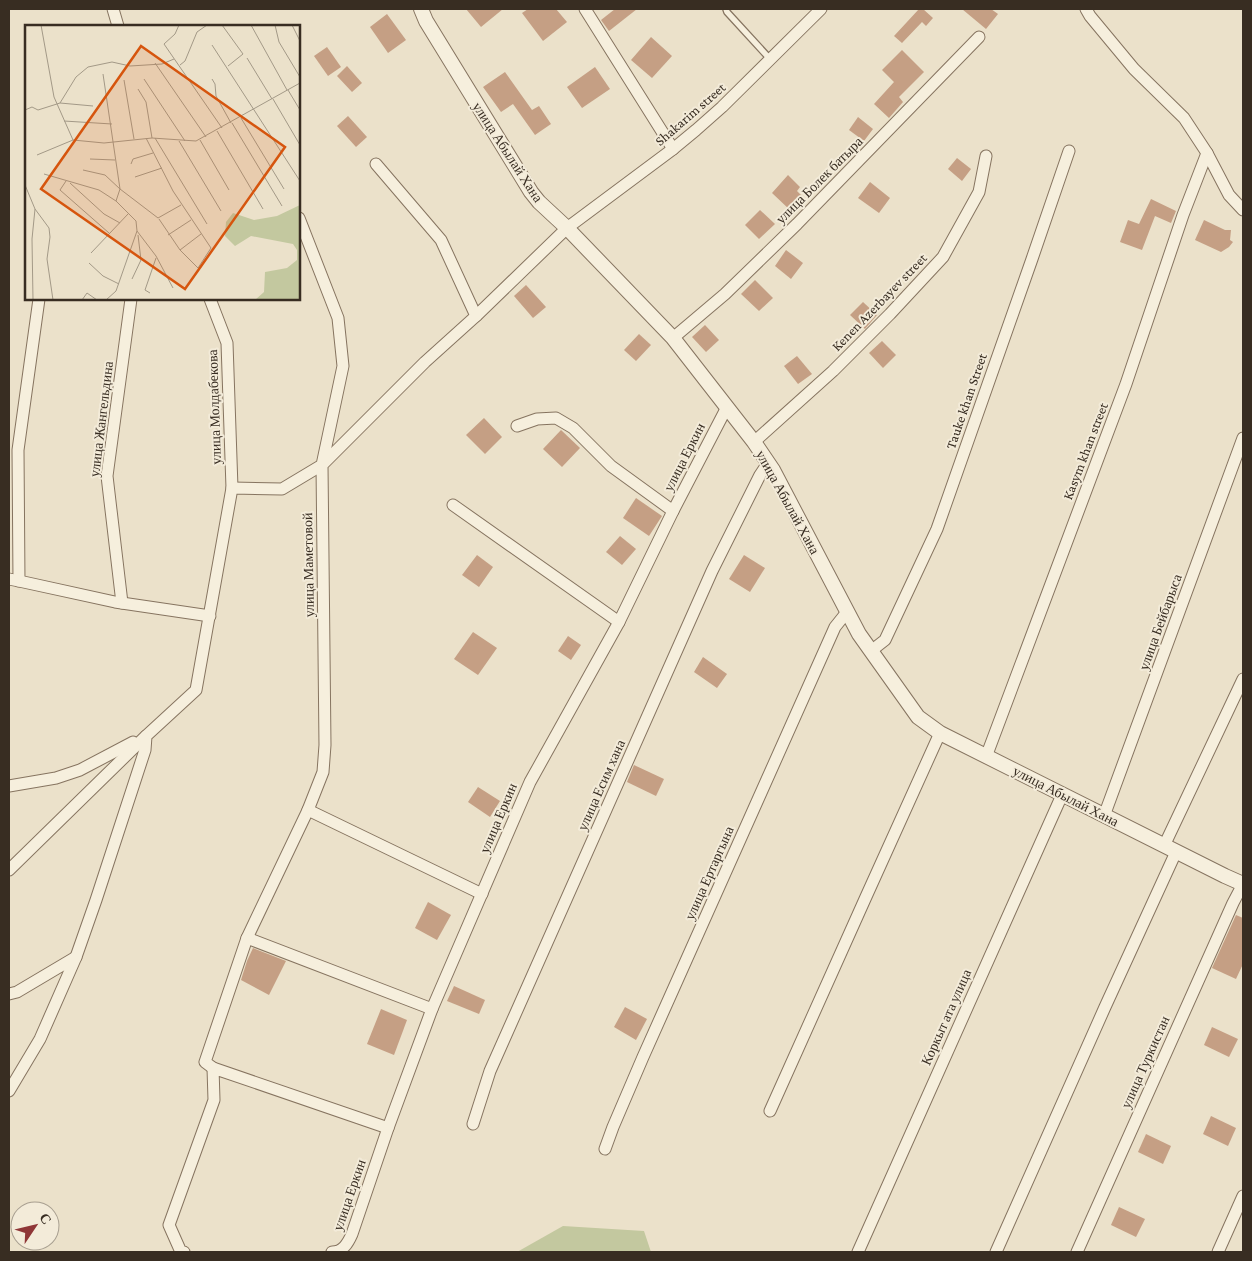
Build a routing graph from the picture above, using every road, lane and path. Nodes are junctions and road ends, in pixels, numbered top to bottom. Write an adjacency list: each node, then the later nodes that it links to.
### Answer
1 (113, 9): 7 (street)
2 (421, 9): 17 (street, улица Абылай Хана)
3 (585, 9): 10 (street)
4 (726, 9): 9 (lane)
5 (821, 9): 9 (street, Shakarim street)
6 (1086, 9): 12 (street)
7 (118, 25)
8 (979, 37): 22 (street, улица Болек батыра)
9 (770, 59): 10 (street, Shakarim street)
10 (673, 150): 17 (street, Shakarim street)
11 (1069, 151): 37 (street, Tauke khan Street)
12 (1207, 153): 15 (street); 41 (street, Kasym khan street)
13 (986, 156): 26 (street, Kenen Azerbayev street)
14 (376, 164): 21 (street)
15 (1243, 210)
16 (300, 221): 28 (street, улица Маметовой)
17 (567, 228): 21 (street); 22 (street, улица Абылай Хана)
18 (38, 300): 32 (street)
19 (131, 300): 33 (street, улица Жангельдина)
20 (210, 300): 29 (street, улица Молдабекова)
21 (476, 316): 28 (street)
22 (673, 338): 23 (street, улица Абылай Хана)
23 (727, 407): 26 (street, улица Абылай Хана); 31 (street, улица Еркин)
24 (517, 426): 31 (street)
25 (1243, 438): 45 (street, улица Бейбарыса)
26 (754, 442): 27 (street, улица Абылай Хана)
27 (768, 463): 34 (street, улица Абылай Хана); 57 (street, улица Есим хана)
28 (322, 465): 29 (street); 44 (street, улица Маметовой)
29 (232, 488): 35 (street, улица Молдабекова)
30 (452, 505): 36 (street)
31 (674, 511): 36 (street, улица Еркин)
32 (14, 580): 33 (street)
33 (122, 603): 35 (street)
34 (847, 612): 37 (street, улица Абылай Хана); 59 (street, улица Ертаргына)
35 (210, 616): 40 (street, улица Молдабекова)
36 (619, 622): 49 (street, улица Еркин)
37 (871, 651): 39 (street, улица Абылай Хана)
38 (1243, 679): 46 (street)
39 (940, 734): 41 (street, улица Абылай Хана); 56 (street)
40 (146, 736): 42 (street); 47 (street); 51 (street)
41 (986, 757): 43 (street, улица Абылай Хана)
42 (9, 786)
43 (1062, 795): 45 (street, улица Абылай Хана); 63 (street, Коркыт ата улица)
44 (308, 810): 49 (street); 50 (street, улица Маметовой)
45 (1104, 816): 46 (street, улица Абылай Хана)
46 (1170, 849): 48 (street, улица Абылай Хана); 64 (street)
47 (9, 870)
48 (1243, 884): 65 (street, улица Туркистан)
49 (482, 894): 53 (street, улица Еркин)
50 (247, 938): 53 (street); 54 (street, улица Маметовой)
51 (76, 957): 52 (street); 55 (street)
52 (9, 994)
53 (432, 1009): 58 (street, улица Еркин)
54 (213, 1068): 58 (street); 61 (street)
55 (9, 1091)
56 (770, 1111)
57 (473, 1124)
58 (388, 1128): 62 (street, улица Еркин)
59 (606, 1150)
60 (1243, 1196): 66 (street)
61 (182, 1252)
62 (332, 1252)
63 (858, 1252)
64 (996, 1252)
65 (1077, 1252)
66 (1218, 1252)

